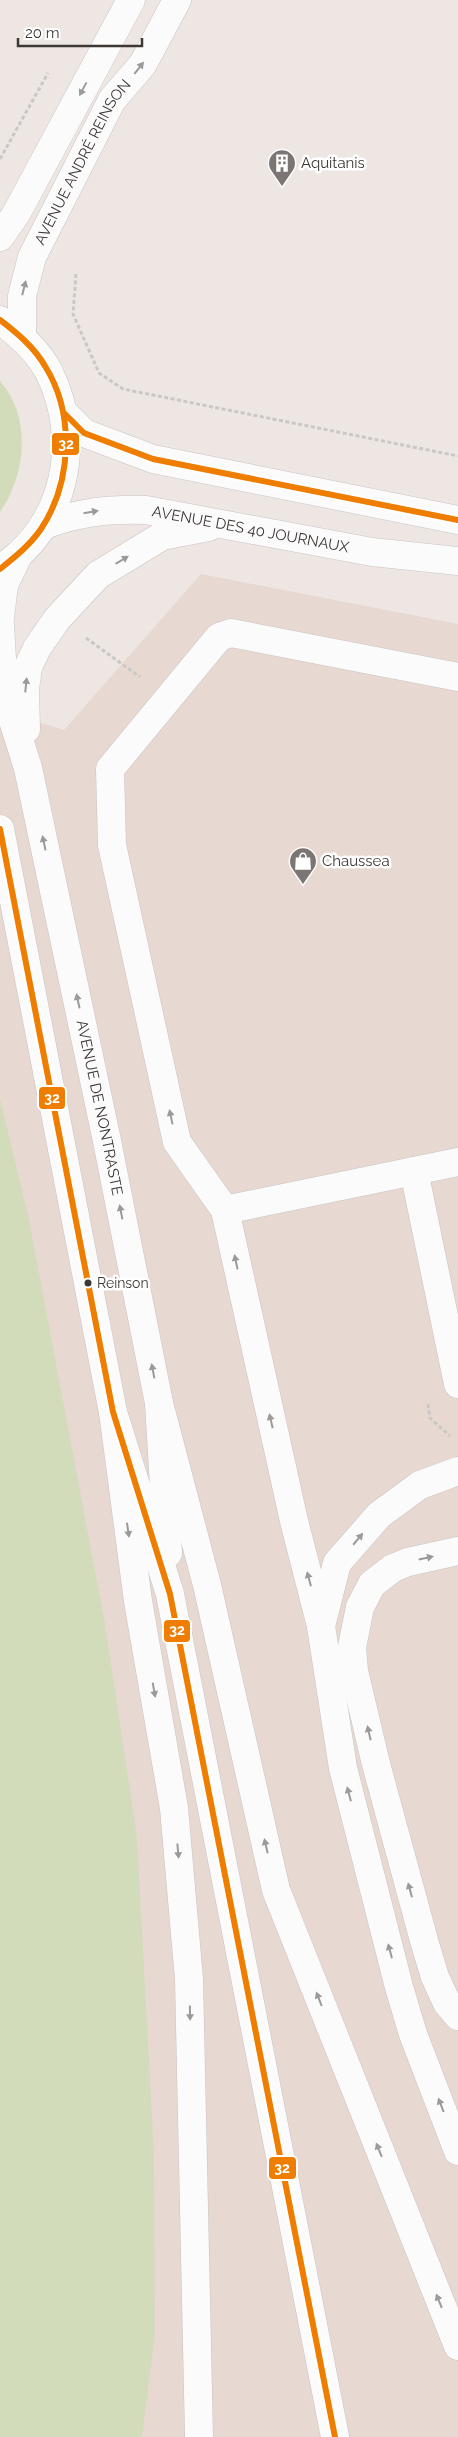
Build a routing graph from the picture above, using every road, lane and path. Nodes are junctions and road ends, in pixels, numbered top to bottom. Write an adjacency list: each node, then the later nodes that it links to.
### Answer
1 (131, 0): 5 (main road, one-way to 5)
2 (177, 0): 8 (main road, AVENUE ANDRÉ REINSON, one-way to 2)
3 (52, 67): 4 (path)
4 (0, 159)
5 (0, 237)
6 (76, 274): 10 (path)
7 (0, 320): 8 (main road)
8 (22, 336): 9 (main road)
9 (64, 412): 11 (main road); 13 (main road)
10 (458, 456)
11 (458, 520)
12 (224, 524): 13 (main road, AVENUE DES 40 JOURNAUX, one-way to 12); 14 (main road, AVENUE DES 40 JOURNAUX); 19 (main road, one-way to 12)
13 (44, 526): 16 (main road)
14 (372, 552): 15 (main road, AVENUE DES 40 JOURNAUX); 17 (main road)
15 (458, 561)
16 (8, 563): 18 (main road)
17 (458, 573)
18 (0, 618)
19 (58, 619): 22 (path); 23 (main road, one-way to 19)
20 (0, 625): 23 (main road, AVENUE DE NONTRASTE)
21 (458, 677): 22 (main road)
22 (167, 699): 27 (main road, one-way to 22)
23 (28, 768): 29 (main road, AVENUE DE NONTRASTE, one-way to 23)
24 (0, 829): 30 (main road, AVENUE DE NONTRASTE)
25 (458, 1162): 26 (main road)
26 (414, 1171): 27 (main road); 28 (main road)
27 (225, 1210): 34 (main road, one-way to 27)
28 (458, 1384)
29 (159, 1403): 33 (main road, AVENUE DE NONTRASTE); 37 (main road, one-way to 29)
30 (113, 1412): 33 (main road, AVENUE DE NONTRASTE); 38 (main road, one-way to 38)
31 (458, 1471): 34 (main road, one-way to 31)
32 (458, 1551): 35 (main road, one-way to 32)
33 (170, 1594): 39 (main road, AVENUE DE NONTRASTE)
34 (321, 1626): 36 (main road, one-way to 34)
35 (458, 2016)
36 (458, 2151)
37 (458, 2346)
38 (199, 2437)
39 (335, 2437)

